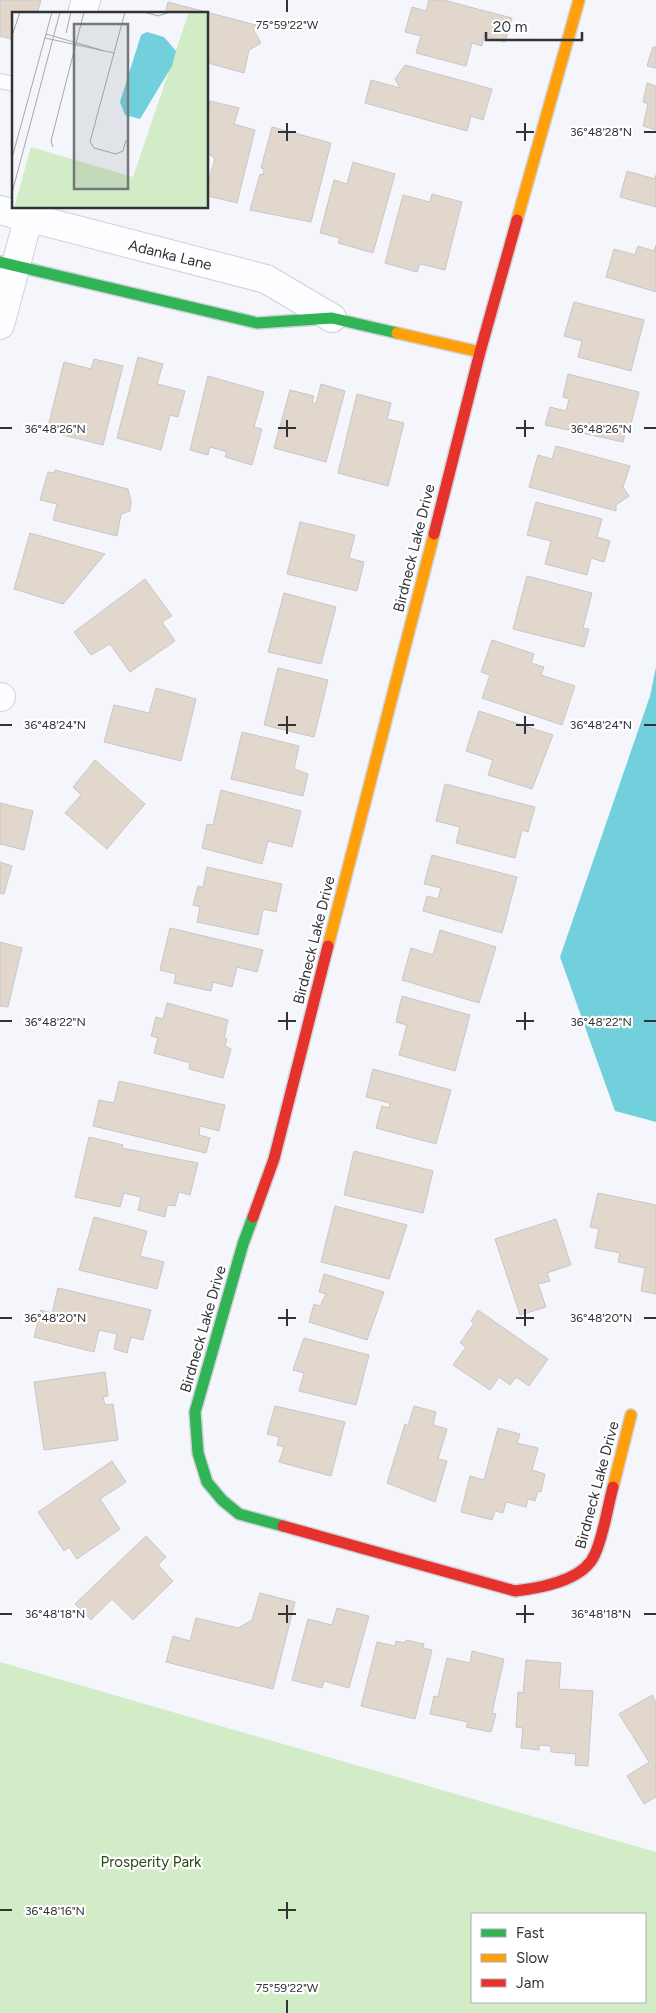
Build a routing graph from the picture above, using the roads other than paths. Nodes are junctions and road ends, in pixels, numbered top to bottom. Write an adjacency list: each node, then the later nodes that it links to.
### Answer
1 (579, 0): 7 (street, Birdneck Lake Drive)
2 (0, 210): 3 (street, Adanka Lane)
3 (29, 213): 4 (street); 5 (street, Adanka Lane)
4 (8, 264): 5 (street, Adanka Lane); 6 (street)
5 (332, 318): 7 (street, Adanka Lane)
6 (0, 325)
7 (480, 352): 8 (street, Birdneck Lake Drive)
8 (632, 1415)

